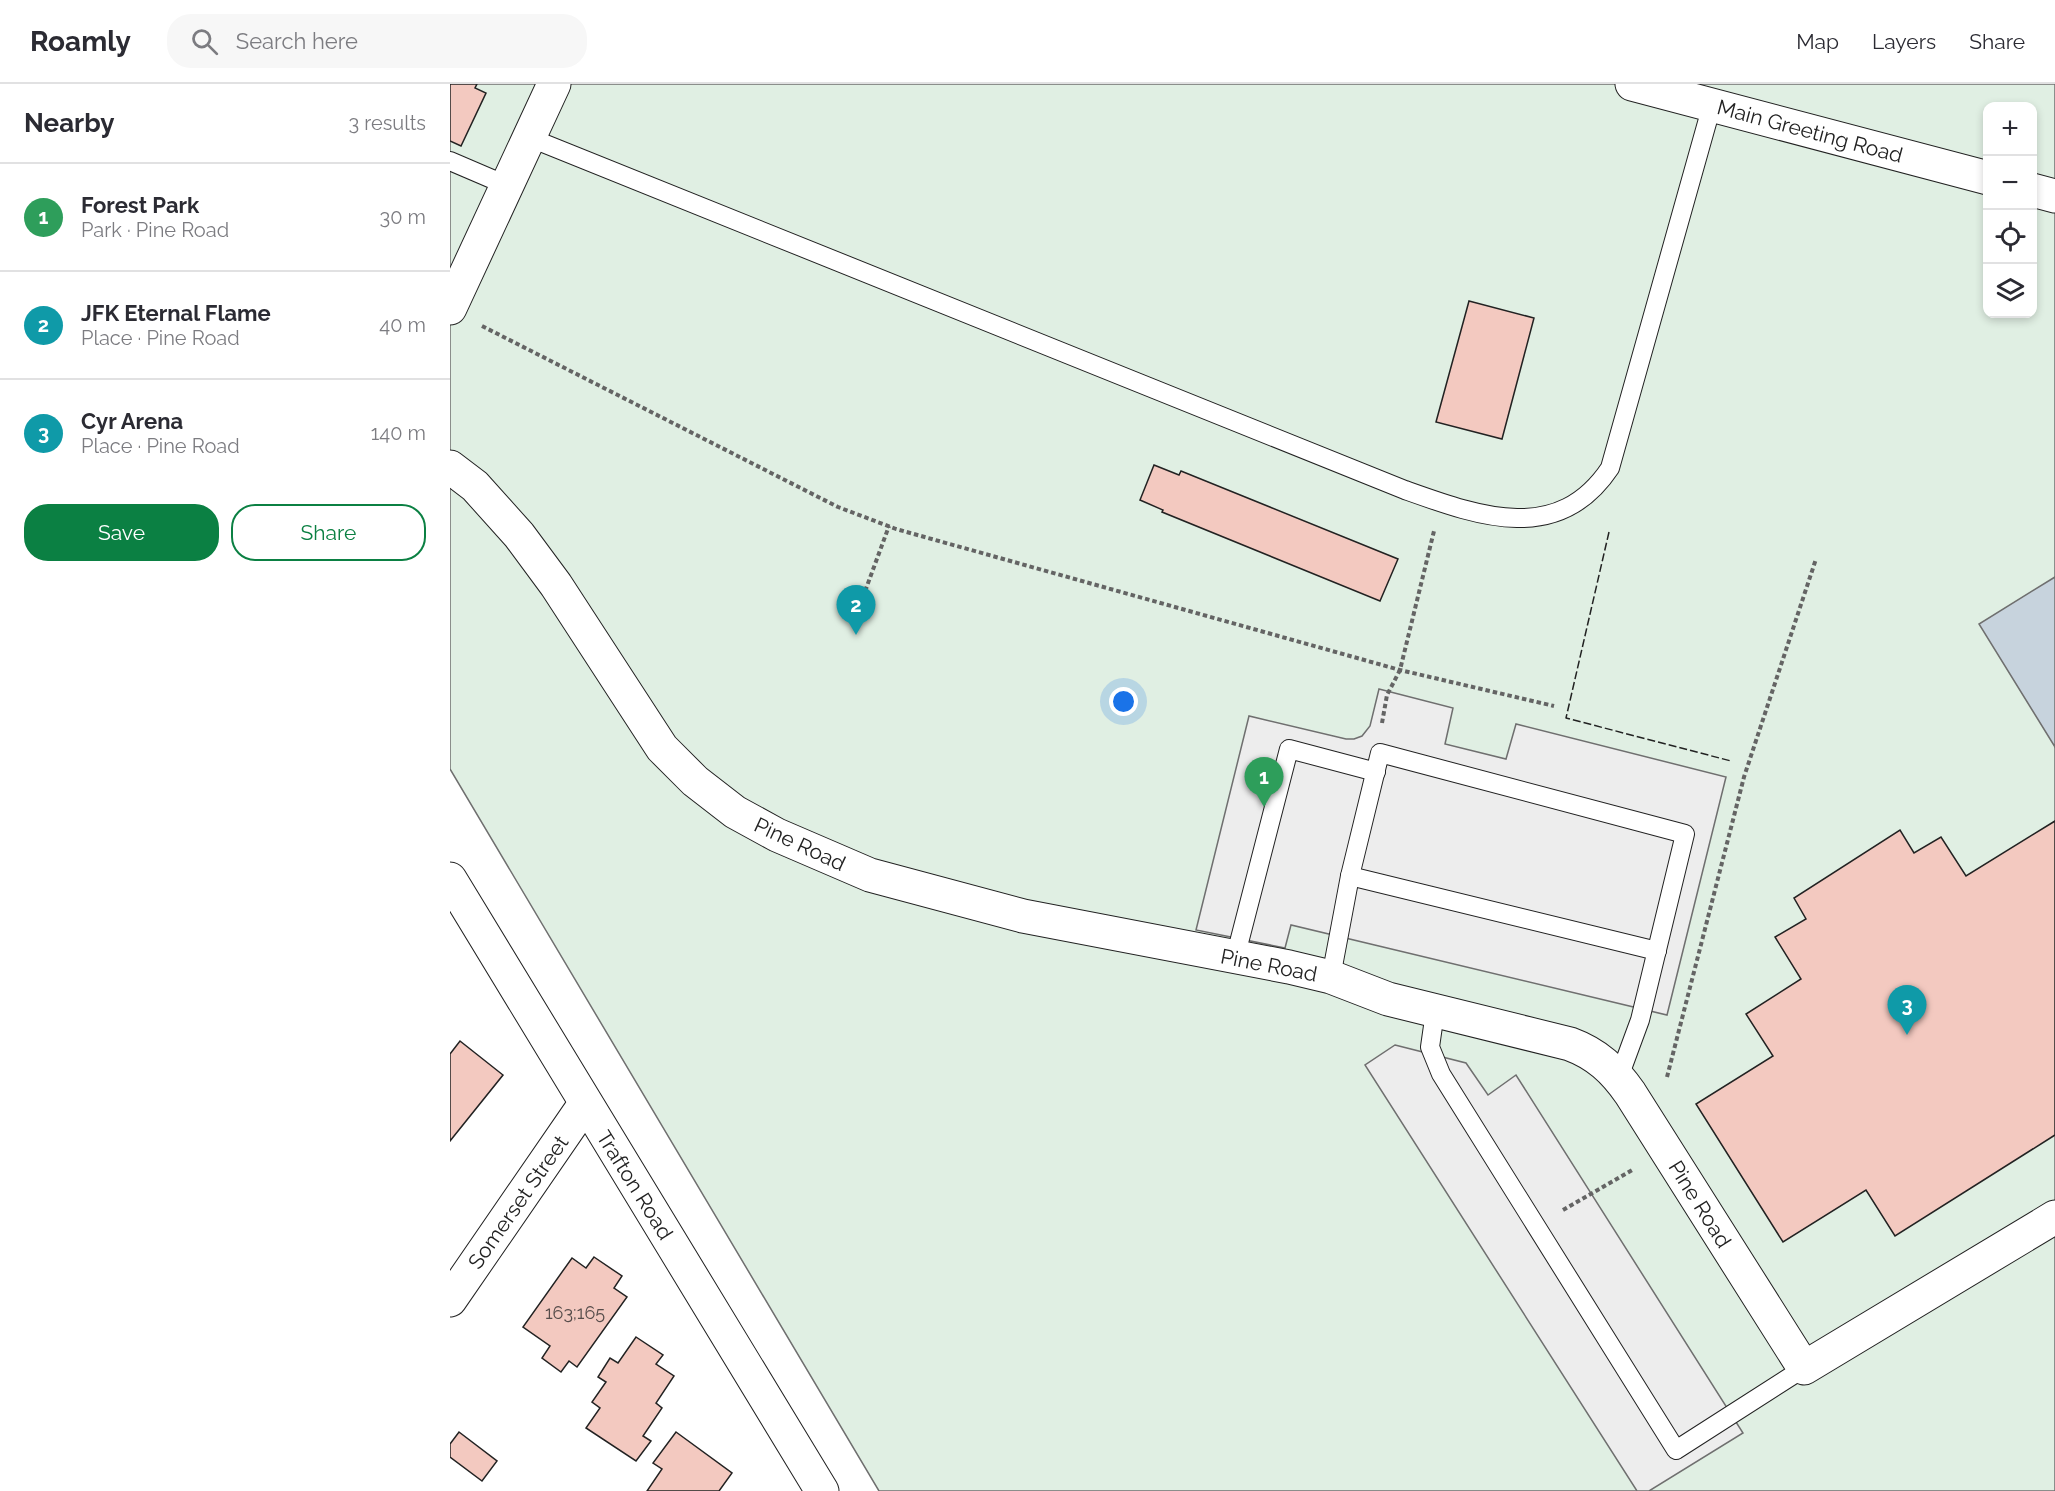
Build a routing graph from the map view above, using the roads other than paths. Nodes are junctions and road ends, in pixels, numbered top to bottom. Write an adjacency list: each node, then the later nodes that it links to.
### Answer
1 (554, 84): 4 (street)
2 (1632, 84): 3 (street, Main Greeting Road)
3 (1712, 105): 4 (lane); 6 (street, Main Greeting Road)
4 (528, 137): 7 (street)
5 (450, 160): 7 (lane)
6 (1983, 177)
7 (506, 185): 10 (street)
8 (2037, 191): 9 (street)
9 (2055, 196)
10 (460, 314)
11 (450, 467): 16 (street, Pine Road)
12 (1376, 772): 13 (lane); 15 (lane); 16 (lane)
13 (1350, 876): 15 (lane); 17 (lane)
14 (450, 879): 20 (street, Trafton Road)
15 (1657, 951): 19 (lane)
16 (1235, 958): 17 (street, Pine Road)
17 (1331, 977): 18 (street, Pine Road)
18 (1435, 1012): 19 (street, Pine Road); 23 (lane)
19 (1619, 1077): 23 (street, Pine Road)
20 (585, 1104): 22 (street, Somerset Street); 24 (street, Trafton Road)
21 (2055, 1217): 23 (street)
22 (450, 1300)
23 (1804, 1368)
24 (822, 1491)

